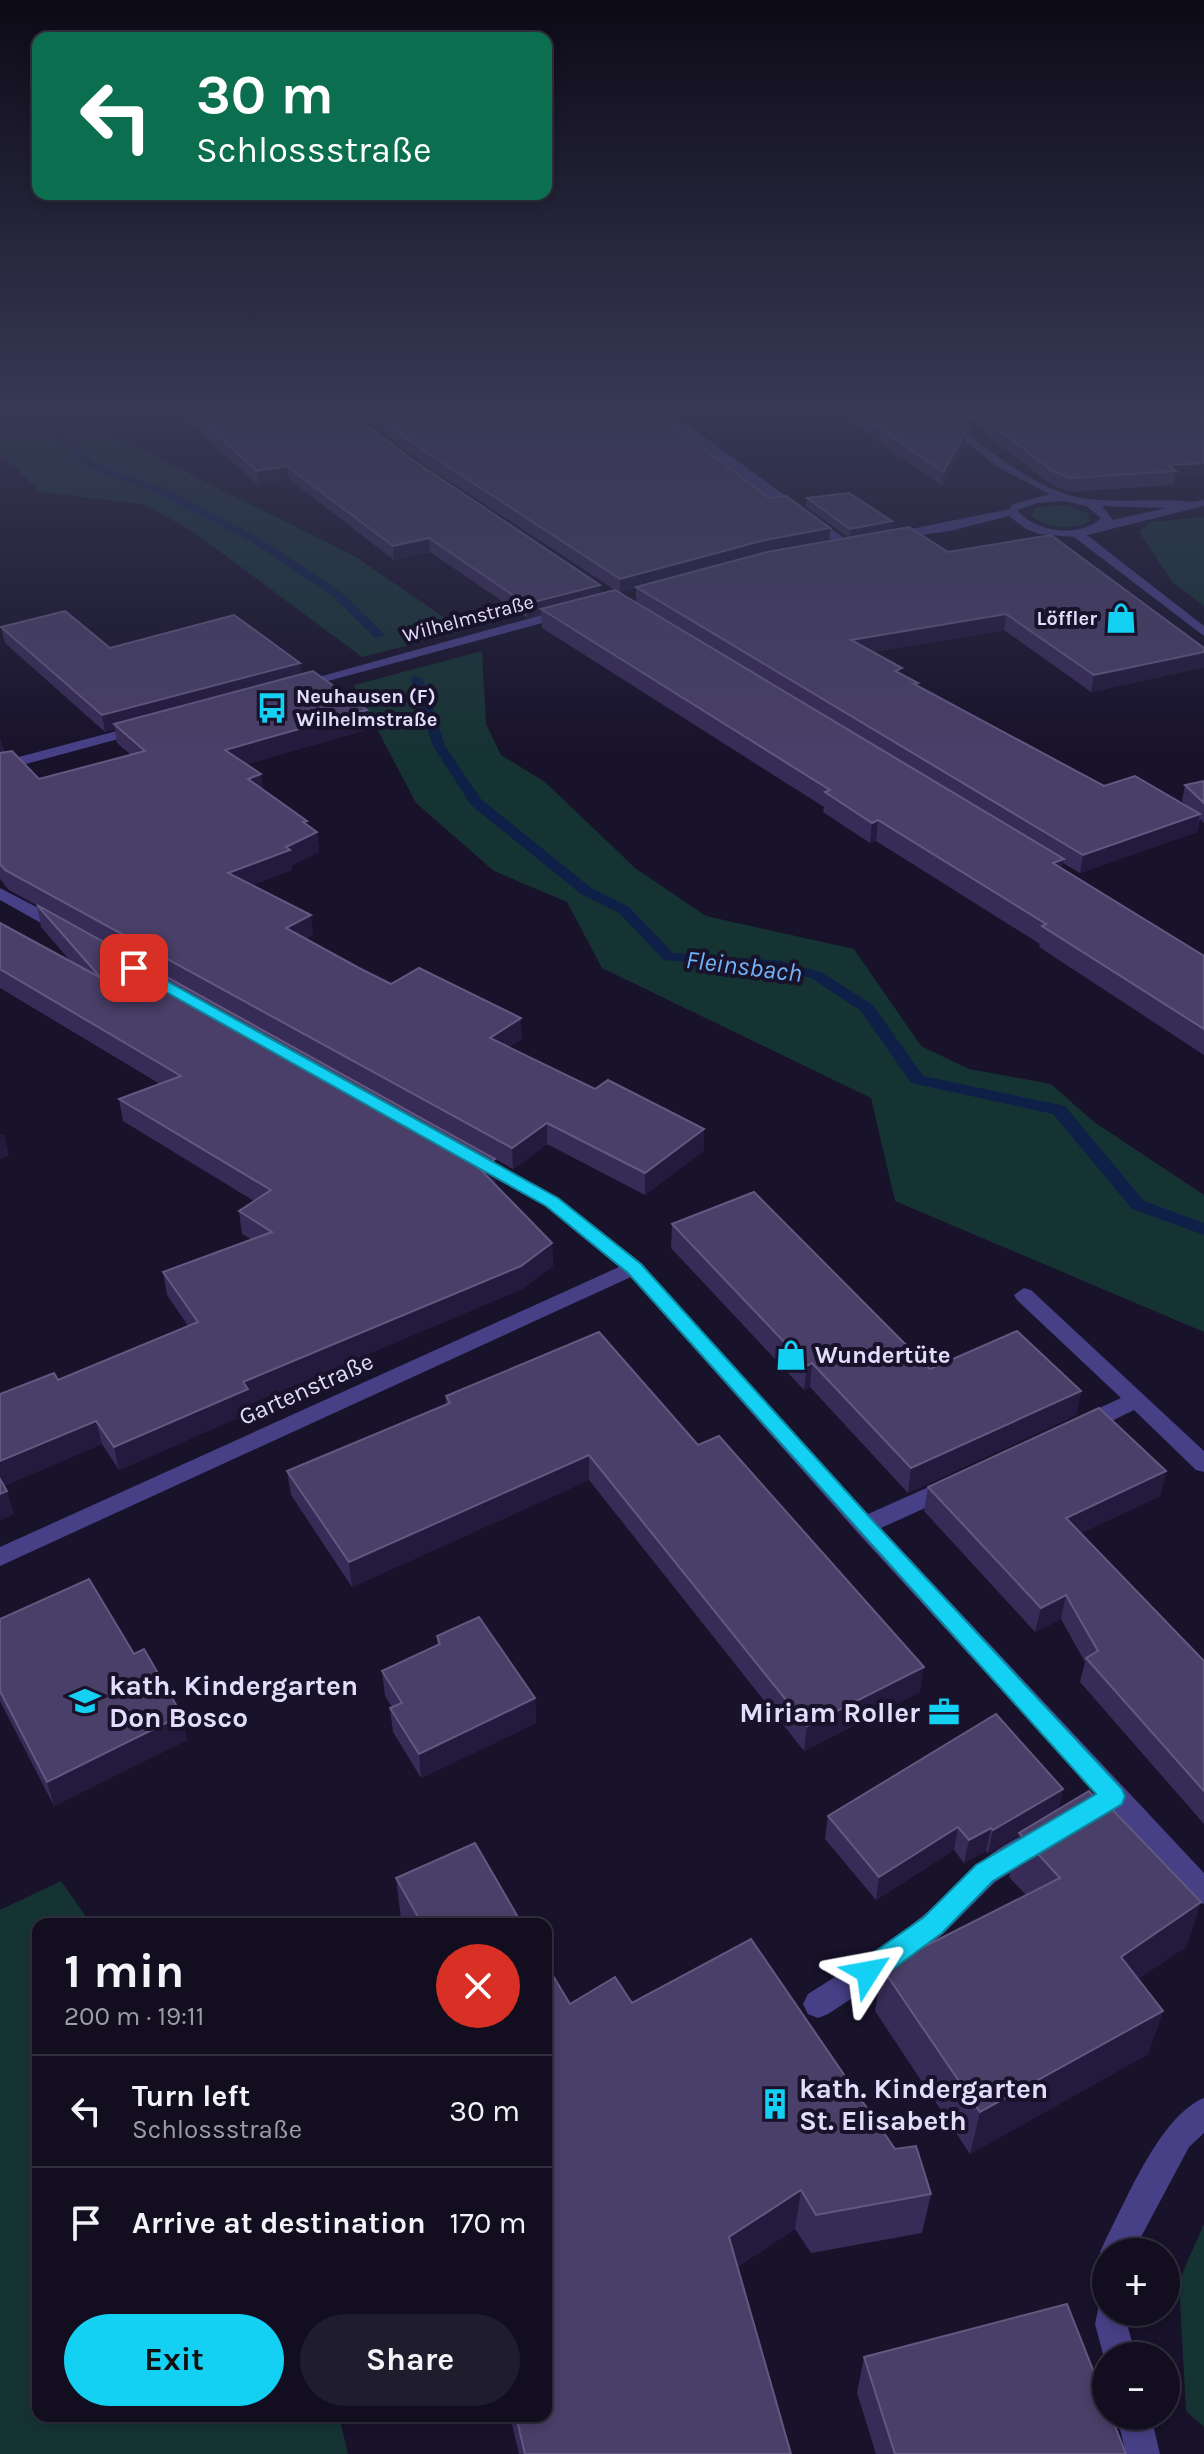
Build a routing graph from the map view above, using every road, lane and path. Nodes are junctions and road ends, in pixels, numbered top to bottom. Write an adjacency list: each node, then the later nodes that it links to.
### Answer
1 (820, 525): 8 (street)
2 (959, 525): 5 (street)
3 (1026, 525): 6 (street)
4 (1104, 525): 7 (street)
5 (950, 527): 6 (street); 8 (street)
6 (1031, 527): 7 (street)
7 (1077, 533): 11 (street)
8 (858, 542): 9 (street)
9 (817, 550)
10 (585, 607): 12 (street, Wilhelmstraße)
11 (1204, 632)
12 (288, 688)
13 (155, 724): 14 (street)
14 (0, 767)
15 (6, 901): 16 (street)
16 (79, 936)
17 (455, 1147): 18 (street)
18 (634, 1268): 24 (street); 25 (street, Gartenstraße)
19 (1024, 1295): 20 (street)
20 (1137, 1400): 21 (street); 22 (street)
21 (1066, 1433)
22 (1204, 1464)
23 (965, 1480): 24 (street)
24 (865, 1526): 26 (street)
25 (0, 1557)
26 (1113, 1796): 27 (street); 29 (street)
27 (1088, 1812)
28 (1062, 1827): 30 (street)
29 (1204, 1892)
30 (818, 2004)
31 (1204, 2113): 32 (street)
32 (1123, 2238)
33 (1137, 2430): 34 (street)
34 (1143, 2454)

